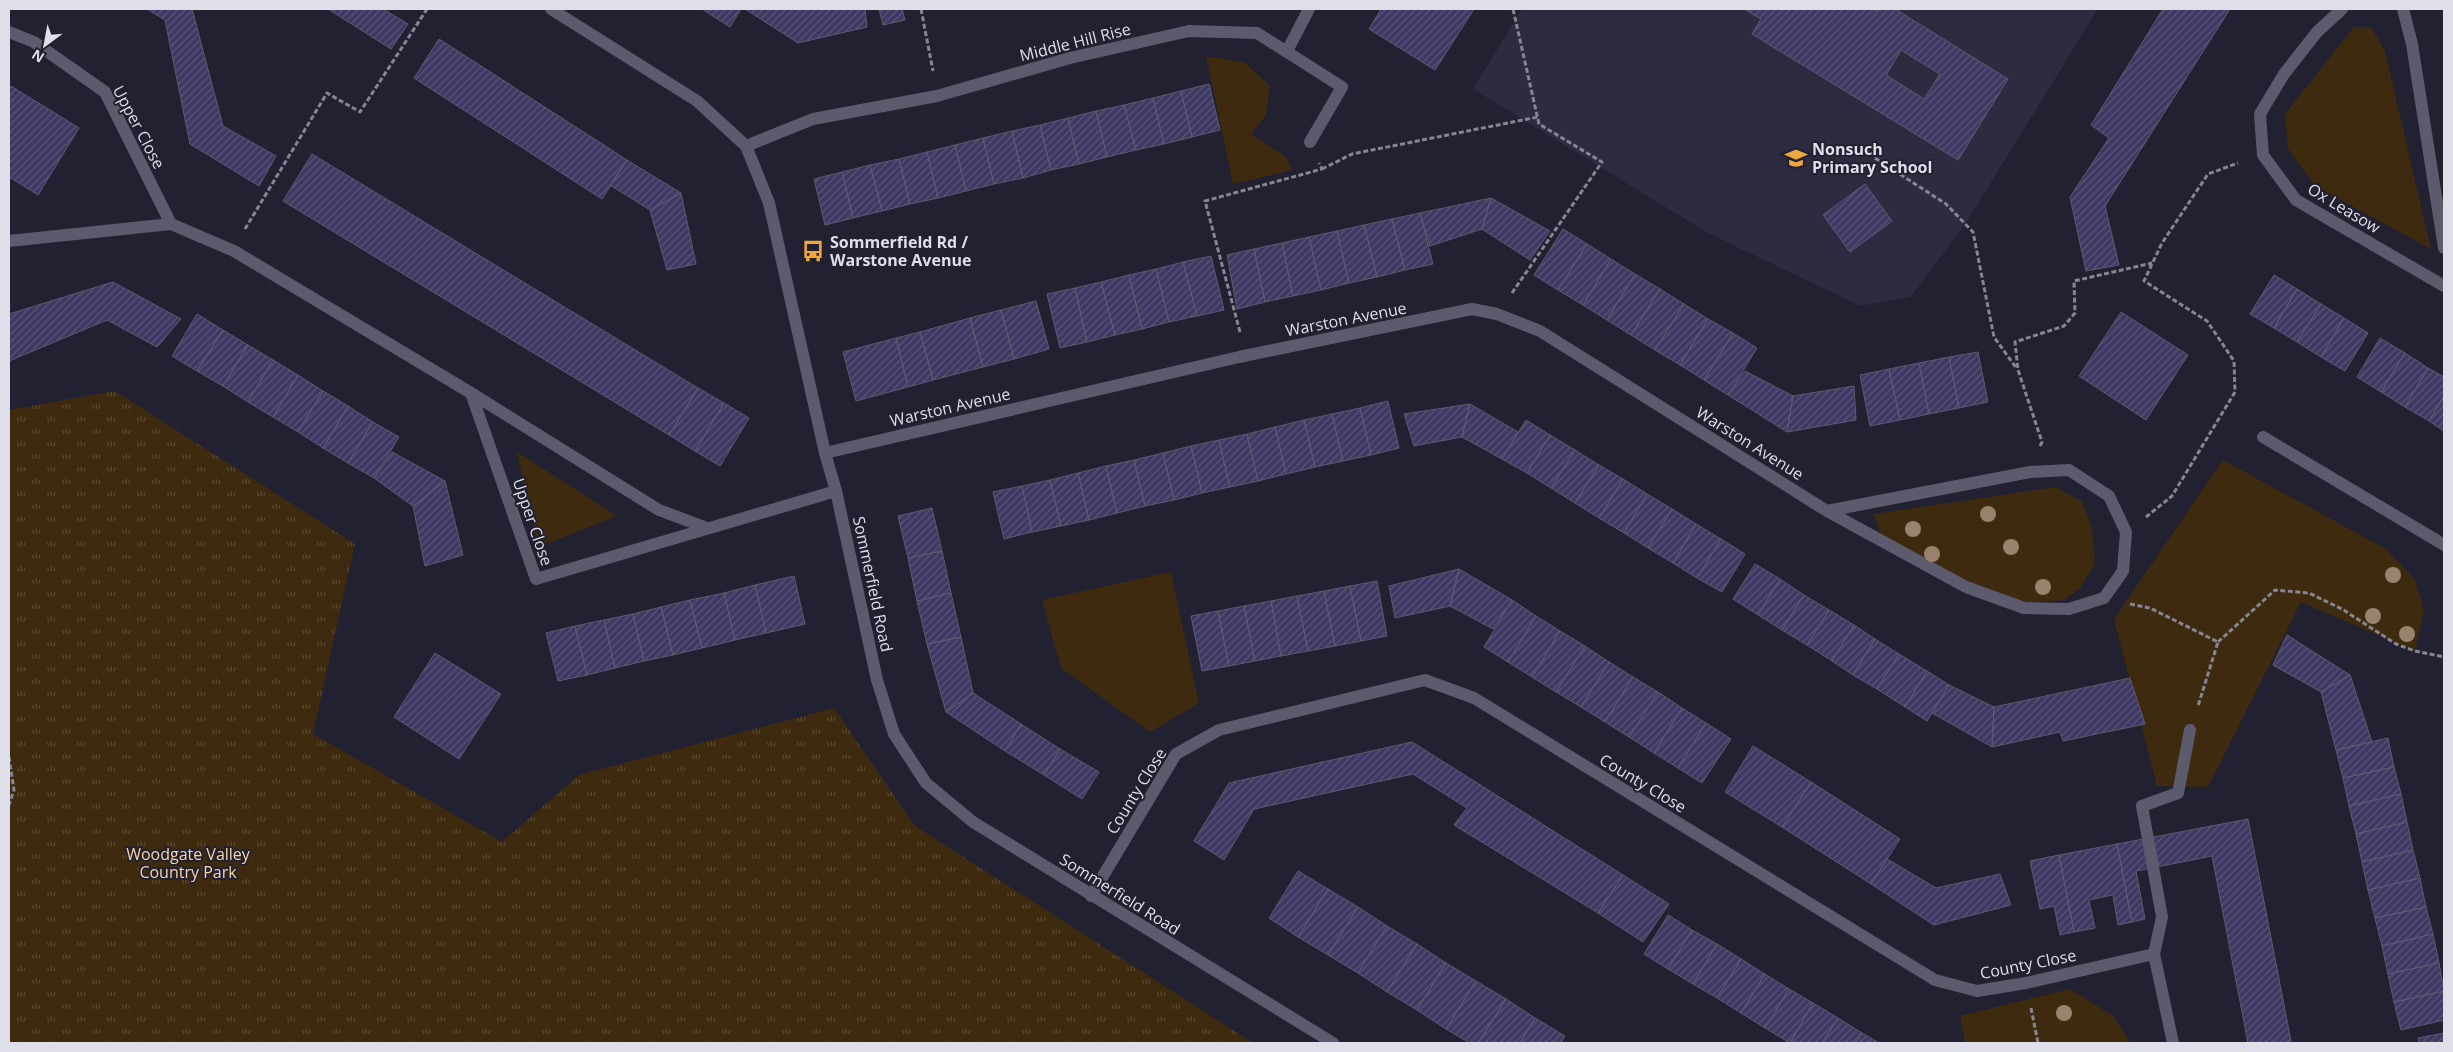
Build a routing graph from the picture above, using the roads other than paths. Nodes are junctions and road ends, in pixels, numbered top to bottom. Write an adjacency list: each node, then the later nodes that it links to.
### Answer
1 (552, 9): 8 (street, Sommerfield Road)
2 (1308, 9): 6 (street)
3 (2342, 9): 12 (street, Ox Leasow)
4 (2403, 9): 11 (street)
5 (9, 32): 9 (street, Upper Close)
6 (1288, 51): 7 (street, Middle Hill Rise); 8 (street, Middle Hill Rise)
7 (1310, 142)
8 (746, 146): 15 (street, Sommerfield Road)
9 (171, 224): 10 (street); 13 (street)
10 (9, 241)
11 (2444, 248)
12 (2444, 286)
13 (472, 393): 18 (street); 18 (street, Upper Close)
14 (2263, 437): 19 (street)
15 (825, 453): 16 (street, Sommerfield Road); 17 (street, Warston Avenue)
16 (836, 491): 18 (street, Upper Close); 21 (street, Sommerfield Road)
17 (1827, 511): 17 (street, Warston Avenue)
18 (707, 528)
19 (2440, 542)
20 (2190, 730): 22 (street)
21 (1091, 896): 22 (street, County Close); 23 (street, Sommerfield Road)
22 (2154, 954): 24 (street)
23 (1333, 1043)
24 (2173, 1043)

